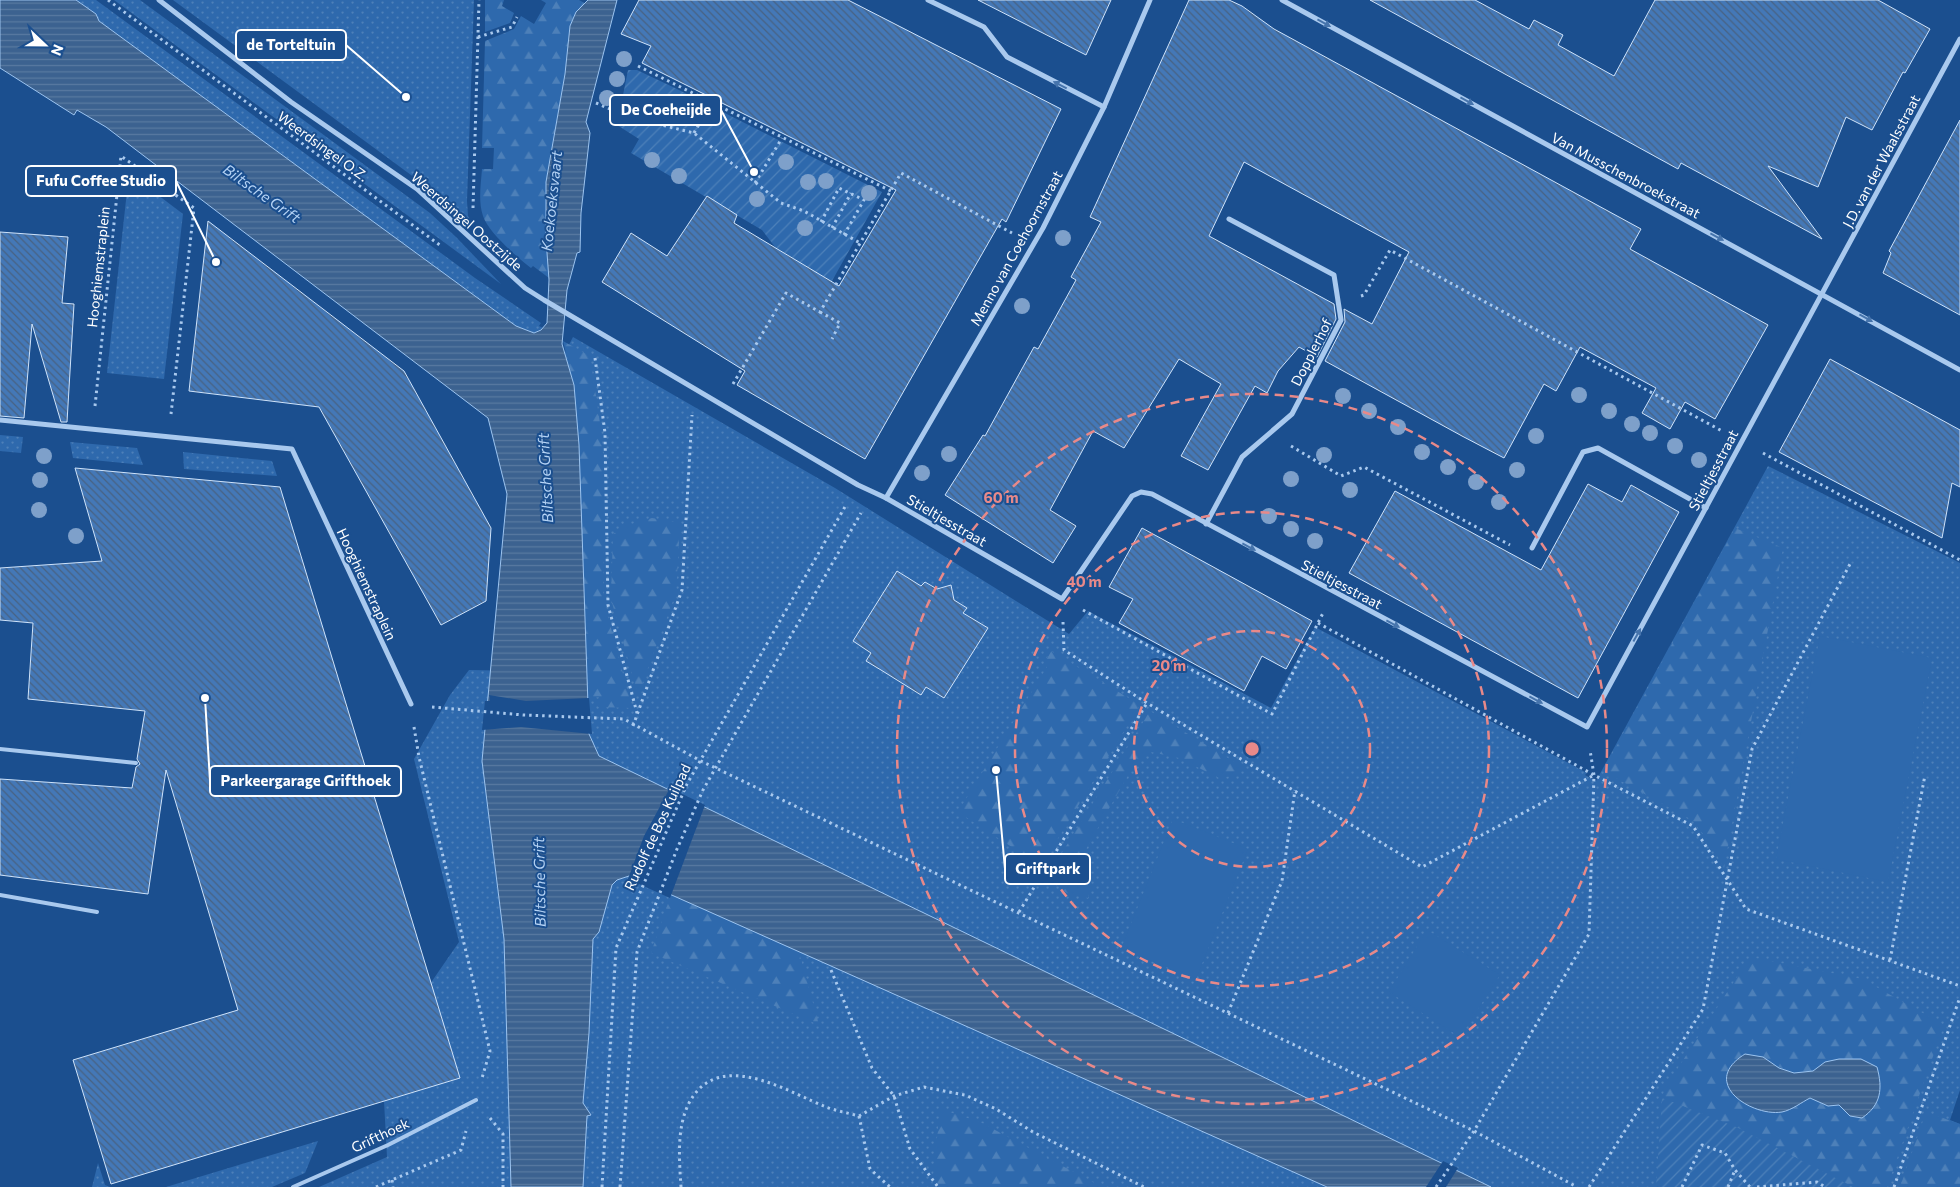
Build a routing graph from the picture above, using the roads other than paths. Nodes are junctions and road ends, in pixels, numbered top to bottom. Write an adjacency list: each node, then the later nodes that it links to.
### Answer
1 (159, 0): 10 (street, Weerdsingel Oostzijde)
2 (928, 0): 6 (street, one-way to 2)
3 (1150, 0): 6 (street, Menno van Coehoornstraat)
4 (1282, 0): 8 (street, Van Musschenbroekstraat, one-way to 8)
5 (1960, 39): 8 (street, J.D. van der Waalsstraat)
6 (1104, 107): 12 (street, Menno van Coehoornstraat)
7 (1229, 220): 14 (street, Dopplerhof)
8 (1823, 294): 9 (street, Van Musschenbroekstraat, one-way to 9); 13 (street, Stieltjesstraat)
9 (1960, 370)
10 (696, 390): 12 (street, Stieltjesstraat)
11 (0, 420): 16 (street, Hooghiemstraplein)
12 (886, 498): 14 (street, Stieltjesstraat)
13 (1706, 508): 14 (street, Stieltjesstraat, one-way to 13); 15 (street)
14 (1206, 524)
15 (1532, 548)
16 (411, 704)
17 (0, 748): 18 (lane)
18 (136, 763)
19 (0, 895): 20 (lane)
20 (97, 912)
21 (476, 1100): 22 (lane, Grifthoek)
22 (293, 1187)

